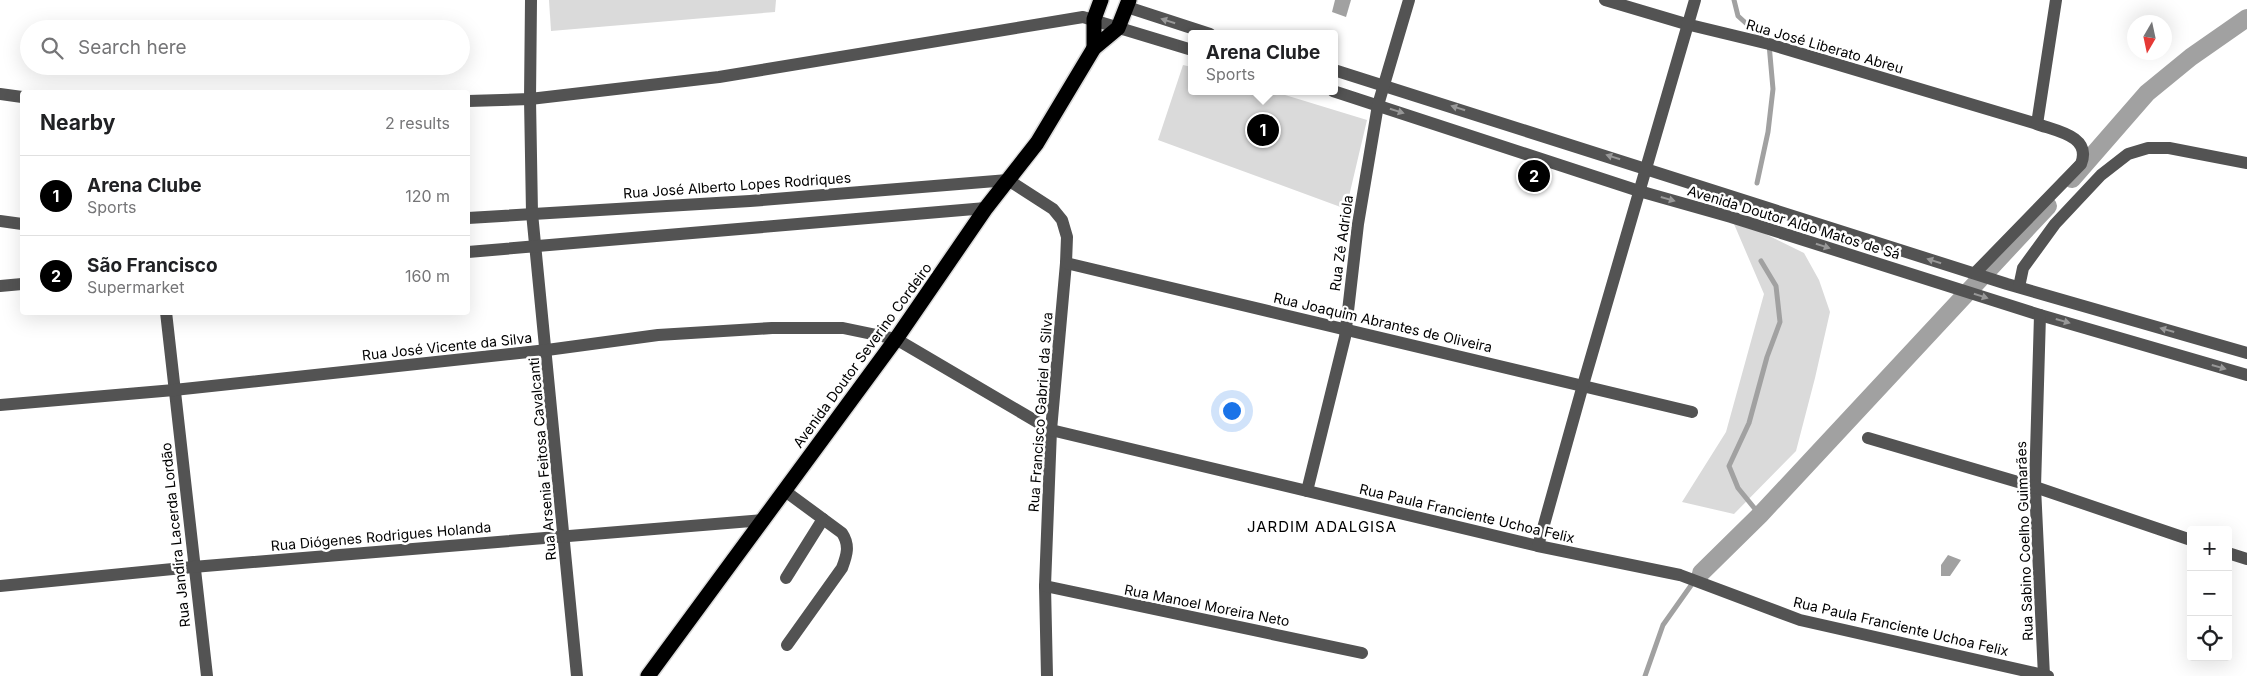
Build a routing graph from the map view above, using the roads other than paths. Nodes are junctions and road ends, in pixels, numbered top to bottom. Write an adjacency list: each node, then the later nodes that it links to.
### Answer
1 (531, 0): 19 (street, Rua Arsenia Feitosa Cavalcanti)
2 (1101, 0): 8 (highway)
3 (1410, 0): 15 (street, Rua Zé Adriola)
4 (1605, 0): 9 (street, Rua José Liberato Abreu)
5 (1694, 0): 9 (street)
6 (2056, 0): 22 (street)
7 (1128, 4): 10 (highway, Avenida Doutor Severino Cordeiro); 11 (street, one-way to 7)
8 (1094, 19): 10 (street); 12 (highway); 19 (street)
9 (1686, 24): 22 (street, Rua José Liberato Abreu); 24 (street)
10 (1118, 28): 12 (highway, Avenida Doutor Severino Cordeiro); 13 (street)
11 (1199, 30)
12 (1094, 48): 25 (highway, Avenida Doutor Severino Cordeiro)
13 (1188, 49)
14 (1338, 71): 15 (street, Avenida Doutor Aldo Matos de Sá)
15 (1384, 85): 21 (street, Rua Zé Adriola); 24 (street, Avenida Doutor Aldo Matos de Sá, one-way to 15)
16 (1338, 93): 21 (street, Avenida Doutor Aldo Matos de Sá)
17 (0, 94): 18 (street)
18 (20, 97)
19 (530, 99): 20 (street); 28 (street, Rua Arsenia Feitosa Cavalcanti)
20 (470, 101)
21 (1378, 105): 26 (street, Avenida Doutor Aldo Matos de Sá, one-way to 26); 41 (street, Rua Zé Adriola)
22 (2037, 124): 35 (street, Rua José Liberato Abreu)
23 (2247, 163): 38 (street)
24 (1647, 168): 26 (street); 35 (street, Avenida Doutor Aldo Matos de Sá, one-way to 24)
25 (1008, 180): 27 (highway, Avenida Doutor Severino Cordeiro); 28 (street, Rua José Alberto Lopes Rodriques); 34 (street, Rua Francisco Gabriel da Silva)
26 (1639, 191): 40 (street, Avenida Doutor Aldo Matos de Sá, one-way to 40); 46 (street)
27 (986, 208): 32 (street); 42 (highway, Avenida Doutor Severino Cordeiro)
28 (532, 213): 29 (street, Rua José Alberto Lopes Rodriques); 32 (street, Rua Arsenia Feitosa Cavalcanti)
29 (470, 218)
30 (0, 221): 31 (street)
31 (20, 224)
32 (536, 247): 33 (street); 43 (street, Rua Arsenia Feitosa Cavalcanti)
33 (470, 252)
34 (1066, 263): 41 (street, Rua Joaquim Abrantes de Oliveira); 50 (street, Rua Francisco Gabriel da Silva)
35 (1978, 274): 38 (street, Avenida Doutor Aldo Matos de Sá)
36 (20, 284): 37 (street)
37 (0, 286)
38 (2013, 286): 44 (street, Avenida Doutor Aldo Matos de Sá, one-way to 38)
39 (166, 315): 47 (street, Rua Jandira Lacerda Lordão)
40 (2040, 315): 45 (street, Avenida Doutor Aldo Matos de Sá, one-way to 45); 52 (street, Rua Sabino Coelho Guimarães)
41 (1346, 329): 46 (street, Rua Joaquim Abrantes de Oliveira); 54 (street, Rua Zé Adriola)
42 (896, 339): 43 (street, Rua José Vicente da Silva); 50 (street, Rua Paula Franciente Uchoa Felix); 53 (highway, Avenida Doutor Severino Cordeiro)
43 (547, 350): 47 (street, Rua José Vicente da Silva); 57 (street, Rua Arsenia Feitosa Cavalcanti)
44 (2247, 353)
45 (2247, 375)
46 (1583, 385): 49 (street, Rua Joaquim Abrantes de Oliveira); 59 (street)
47 (174, 390): 48 (street, Rua José Vicente da Silva); 62 (street, Rua Jandira Lacerda Lordão)
48 (0, 405)
49 (1692, 412)
50 (1051, 430): 54 (street, Rua Paula Franciente Uchoa Felix); 65 (street, Rua Francisco Gabriel da Silva)
51 (1868, 438): 52 (street)
52 (2035, 487): 58 (street); 72 (street, Rua Sabino Coelho Guimarães)
53 (784, 491): 55 (street); 56 (highway, Avenida Doutor Severino Cordeiro)
54 (1307, 491): 59 (street, Rua Paula Franciente Uchoa Felix)
55 (823, 519): 63 (street); 66 (street)
56 (764, 520): 57 (street, Rua Diógenes Rodrigues Holanda); 70 (highway, Avenida Doutor Severino Cordeiro)
57 (564, 536): 62 (street, Rua Diógenes Rodrigues Holanda); 69 (street, Rua Arsenia Feitosa Cavalcanti)
58 (2187, 539)
59 (1538, 546): 72 (street, Rua Paula Franciente Uchoa Felix)
60 (2232, 554): 61 (street)
61 (2247, 559)
62 (193, 567): 64 (street, Rua Diógenes Rodrigues Holanda); 68 (street, Rua Jandira Lacerda Lordão)
63 (786, 578)
64 (0, 586)
65 (1045, 586): 67 (street, Rua Manoel Moreira Neto); 71 (street, Rua Francisco Gabriel da Silva)
66 (787, 645)
67 (1362, 653)
68 (207, 676)
69 (577, 676)
70 (648, 676)
71 (1047, 676)
72 (2045, 676)

